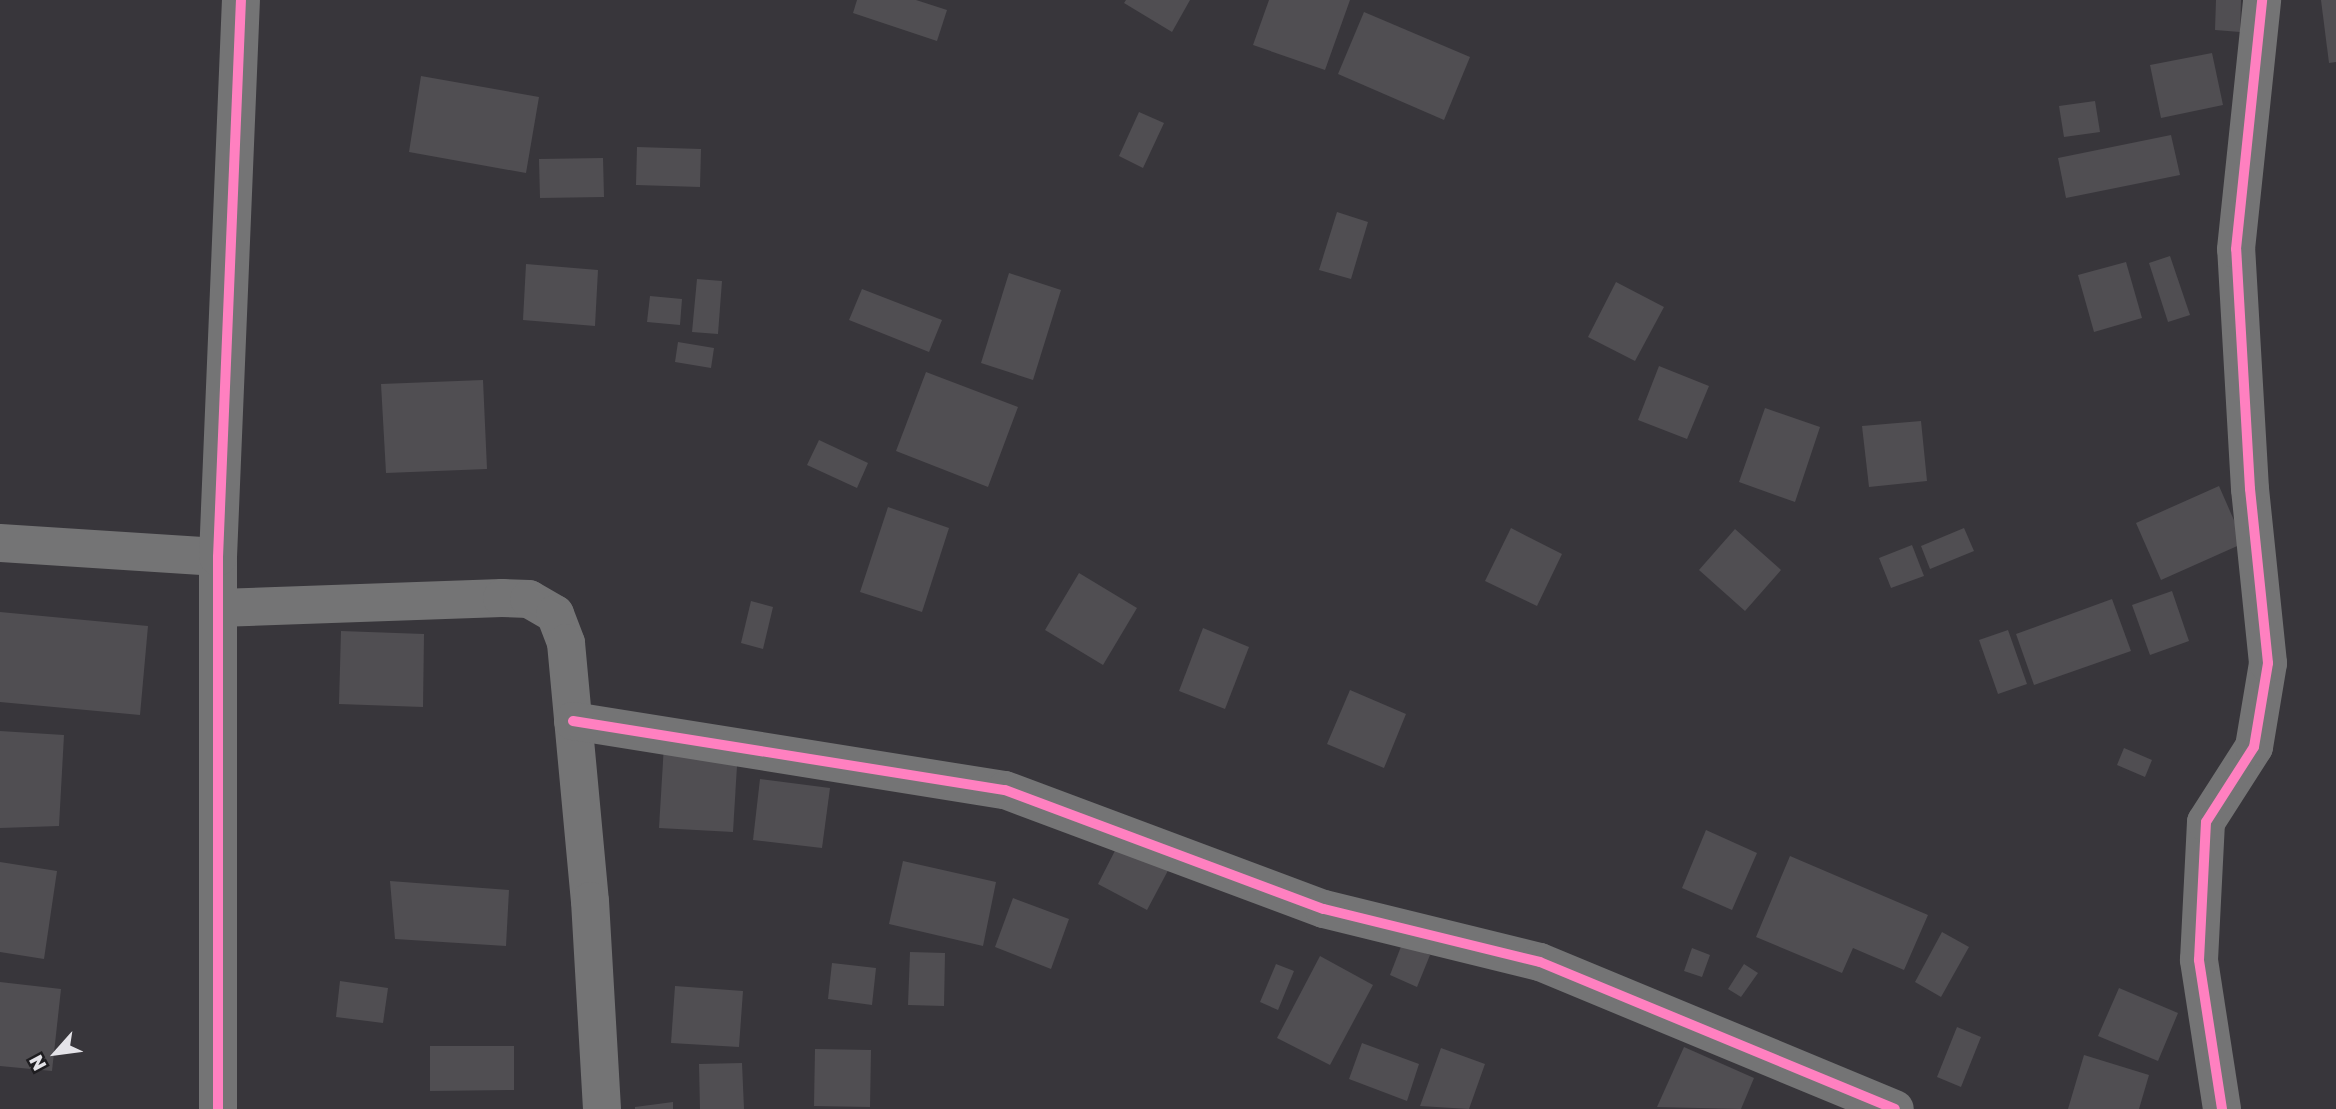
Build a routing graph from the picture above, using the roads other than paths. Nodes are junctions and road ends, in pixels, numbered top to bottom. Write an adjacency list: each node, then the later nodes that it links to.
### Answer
1 (241, 0): 4 (street)
2 (2262, 0): 10 (street)
3 (0, 543): 4 (street)
4 (218, 557): 5 (street)
5 (218, 608): 6 (street); 7 (street)
6 (573, 721): 8 (street); 9 (street)
7 (218, 1109)
8 (603, 1109)
9 (1895, 1109)
10 (2222, 1109)

